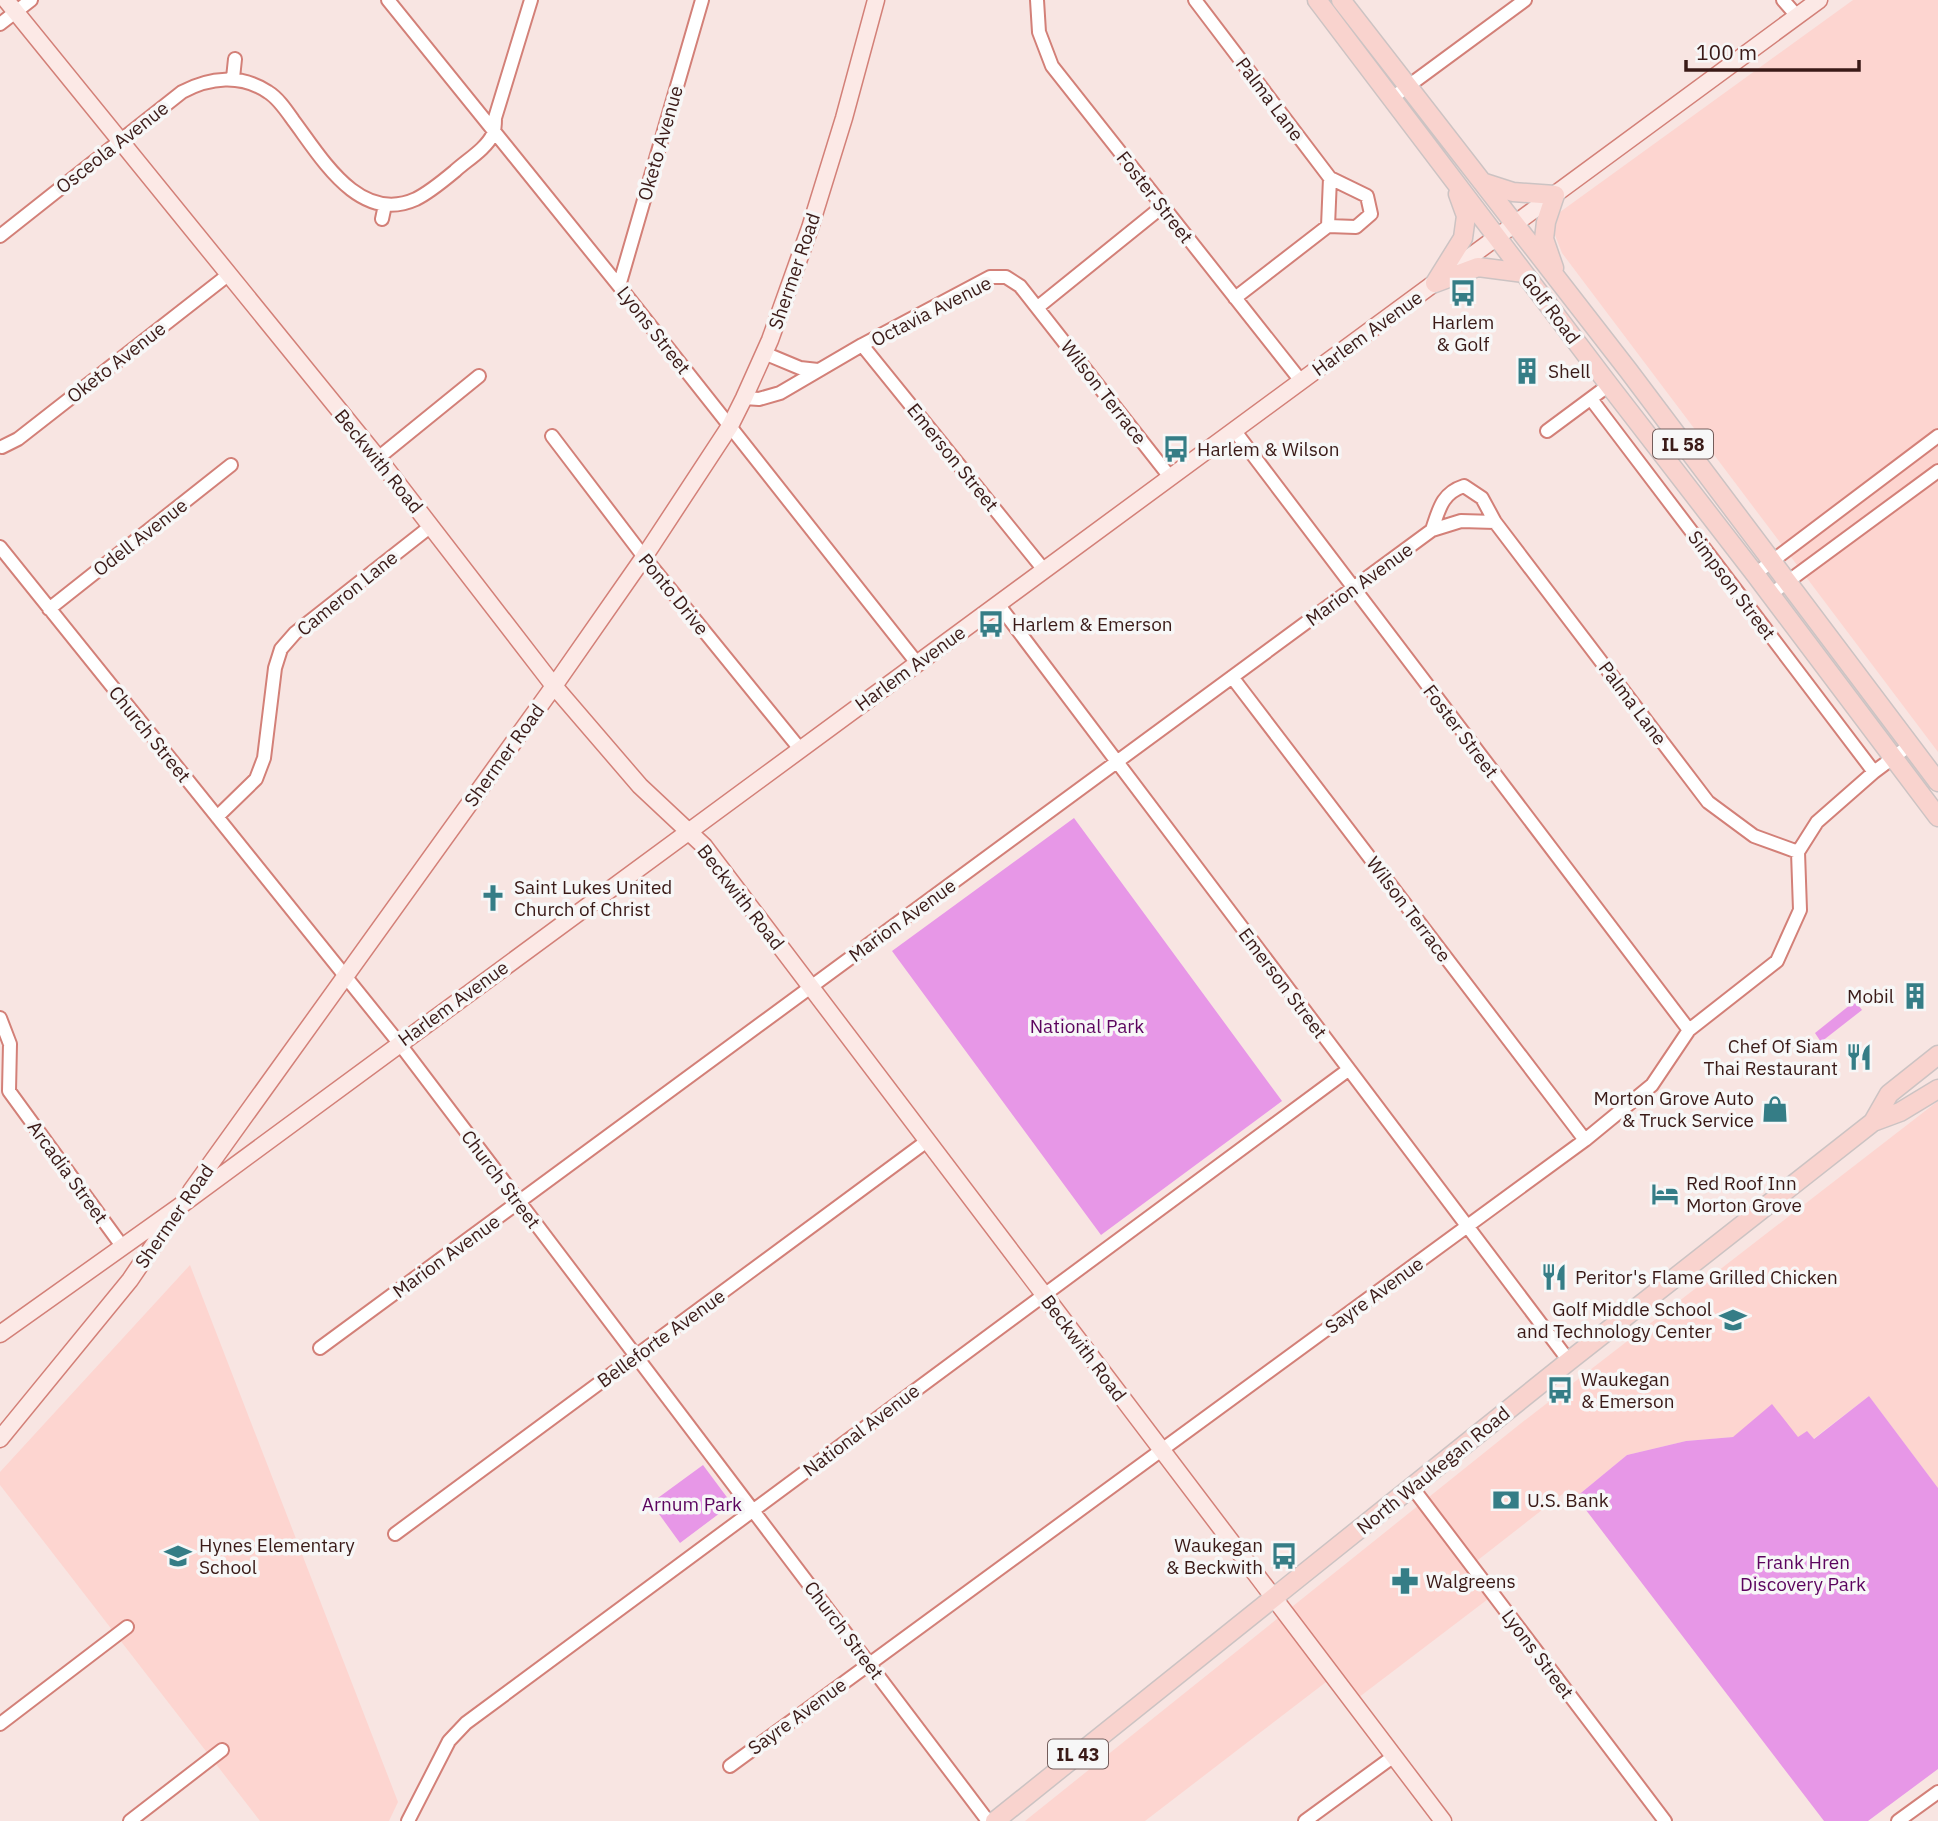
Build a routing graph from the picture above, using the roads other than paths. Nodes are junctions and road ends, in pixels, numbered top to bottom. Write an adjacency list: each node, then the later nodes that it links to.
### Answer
1 (30, 0): 13 (street)
2 (388, 0): 20 (street, Lyons Street)
3 (531, 0): 20 (street)
4 (702, 0): 37 (street, Oketo Avenue)
5 (876, 0): 41 (main road, Shermer Road)
6 (1037, 0): 27 (street, Foster Street)
7 (1195, 0): 23 (street, Palma Lane)
8 (1317, 0): 19 (main road, Golf Road / IL 58)
9 (1341, 0): 18 (main road, Golf Road / IL 58)
10 (1525, 0): 18 (street)
11 (1783, 0): 14 (street)
12 (1819, 0): 14 (main road, Harlem Avenue)
13 (11, 6): 15 (street); 21 (main road, Beckwith Road)
14 (1797, 16): 25 (main road, Harlem Avenue)
15 (0, 24)
16 (235, 59): 17 (street)
17 (233, 78): 21 (street, Osceola Avenue); 26 (street)
18 (1408, 86): 19 (street); 24 (main road, Golf Road / IL 58)
19 (1392, 98): 22 (main road, Golf Road / IL 58)
20 (494, 133): 26 (street); 37 (street, Lyons Street)
21 (118, 141): 31 (street, Osceola Avenue); 34 (main road, Beckwith Road)
22 (1452, 177): 32 (main road, Golf Road / IL 58); 35 (main road)
23 (1330, 178): 30 (street); 30 (street)
24 (1482, 182): 25 (main road); 29 (main road, Golf Road / IL 58)
25 (1555, 195): 29 (main road, Harlem Avenue); 36 (main road)
26 (385, 205): 28 (street)
27 (1163, 206): 38 (street, Foster Street); 39 (street)
28 (382, 219)
29 (1515, 225): 32 (main road, Harlem Avenue); 36 (main road, Golf Road / IL 58)
30 (1328, 226): 38 (street)
31 (0, 236)
32 (1498, 237): 33 (main road, Golf Road / IL 58); 35 (main road, Harlem Avenue)
33 (1524, 272): 35 (main road); 45 (main road, Golf Road / IL 58)
34 (228, 275): 53 (street, Oketo Avenue); 54 (main road, Beckwith Road)
35 (1435, 283): 44 (main road, Harlem Avenue)
36 (1559, 283): 63 (main road, Golf Road / IL 58)
37 (620, 286): 48 (street, Lyons Street)
38 (1235, 298): 44 (street, Foster Street)
39 (1038, 307): 40 (street, Octavia Avenue); 57 (street, Wilson Terrace)
40 (862, 345): 42 (street, Octavia Avenue); 64 (street, Emerson Street)
41 (764, 353): 42 (street); 46 (main road, Shermer Road)
42 (818, 370): 46 (street, Octavia Avenue)
43 (479, 376): 54 (street)
44 (1301, 381): 49 (main road, Harlem Avenue)
45 (1609, 385): 47 (street); 65 (main road, Golf Road / IL 58)
46 (744, 398): 48 (main road, Shermer Road)
47 (1591, 398): 50 (street); 78 (street, Simpson Street)
48 (730, 426): 62 (main road, Shermer Road); 71 (street, Lyons Street)
49 (1234, 430): 57 (main road, Harlem Avenue); 67 (street, Foster Street)
50 (1547, 431)
51 (552, 436): 62 (street, Ponto Drive)
52 (1938, 436): 63 (street)
53 (2, 447)
54 (378, 458): 59 (main road, Beckwith Road)
55 (231, 465): 70 (street, Odell Avenue)
56 (1938, 471): 66 (street)
57 (1170, 477): 64 (main road, Harlem Avenue)
58 (1495, 522): 60 (street, Marion Avenue); 60 (street, Palma Lane); 83 (street, Palma Lane)
59 (431, 526): 73 (main road, Beckwith Road); 80 (street, Cameron Lane)
60 (1432, 530): 67 (street, Marion Avenue)
61 (0, 547): 70 (street, Church Street)
62 (644, 557): 73 (main road, Shermer Road); 75 (street, Ponto Drive)
63 (1772, 561): 65 (street); 66 (main road, Golf Road / IL 58)
64 (1044, 569): 69 (main road, Harlem Avenue)
65 (1755, 574): 68 (main road, Golf Road / IL 58)
66 (1788, 582): 68 (street); 74 (main road, Golf Road / IL 58)
67 (1352, 589): 72 (street, Marion Avenue); 87 (street, Foster Street)
68 (1771, 594): 76 (main road, Golf Road / IL 58)
69 (998, 604): 71 (main road, Harlem Avenue); 77 (street, Emerson Street)
70 (50, 609): 80 (street, Church Street)
71 (917, 663): 75 (main road, Harlem Avenue)
72 (1232, 677): 77 (street, Marion Avenue); 94 (street, Wilson Terrace)
73 (554, 685): 82 (main road, Beckwith Road); 84 (main road, Shermer Road)
74 (1910, 745): 76 (street); 79 (main road, Golf Road / IL 58)
75 (800, 749): 82 (main road, Harlem Avenue)
76 (1893, 758): 78 (street); 81 (main road, Golf Road / IL 58)
77 (1117, 762): 85 (street, Marion Avenue); 90 (street, Emerson Street)
78 (1874, 772): 83 (street)
79 (1938, 782)
80 (217, 817): 84 (street, Church Street)
81 (1938, 817)
82 (687, 831): 85 (main road, Beckwith Road); 88 (main road, Harlem Avenue)
83 (1798, 852): 87 (street, Sayre Avenue)
84 (345, 977): 88 (street, Church Street); 97 (main road, Shermer Road)
85 (811, 987): 95 (main road, Beckwith Road); 96 (street, Marion Avenue)
86 (0, 1018): 92 (street, Arcadia Street)
87 (1689, 1030): 94 (street, Sayre Avenue)
88 (398, 1043): 96 (street, Church Street); 97 (main road, Harlem Avenue)
89 (1938, 1055): 93 (main road, North Waukegan Road / IL 43)
90 (1348, 1070): 98 (street, Emerson Street); 100 (street, National Avenue)
91 (1938, 1089): 93 (main road, North Waukegan Road / IL 43)
92 (4, 1096): 99 (street, Arcadia Street)
93 (1873, 1122): 104 (main road, North Waukegan Road / IL 43)
94 (1585, 1140): 98 (street, Sayre Avenue)
95 (927, 1141): 100 (main road, Beckwith Road); 103 (street, Belleforte Avenue)
96 (519, 1202): 102 (street, Marion Avenue); 103 (street, Church Street)
97 (180, 1206): 99 (main road, Harlem Avenue); 105 (main road, Shermer Road)
98 (1468, 1226): 104 (street, Emerson Street); 106 (street, Sayre Avenue)
99 (122, 1246): 101 (main road, Harlem Avenue)
100 (1044, 1295): 106 (main road, Beckwith Road); 108 (street, National Avenue)
101 (0, 1334)
102 (320, 1348)
103 (636, 1356): 108 (street, Church Street); 109 (street, Belleforte Avenue)
104 (1569, 1361): 107 (main road, North Waukegan Road / IL 43)
105 (0, 1439)
106 (1162, 1450): 110 (main road, Beckwith Road); 112 (street, Sayre Avenue)
107 (1412, 1487): 110 (main road, North Waukegan Road / IL 43); 124 (street, Lyons Street)
108 (753, 1511): 112 (street, Church Street); 119 (street, National Avenue)
109 (395, 1534)
110 (1274, 1598): 115 (main road, Beckwith Road); 121 (main road, North Waukegan Road / IL 43)
111 (127, 1627): 113 (street)
112 (869, 1664): 116 (street, Sayre Avenue); 120 (street, Church Street)
113 (0, 1724)
114 (222, 1750): 118 (street)
115 (1394, 1756): 122 (street); 123 (main road, Beckwith Road)
116 (730, 1766)
117 (1938, 1792): 125 (street)
118 (130, 1821)
119 (408, 1821)
120 (988, 1821)
121 (995, 1821)
122 (1305, 1821)
123 (1443, 1821)
124 (1664, 1821)
125 (1898, 1821)

